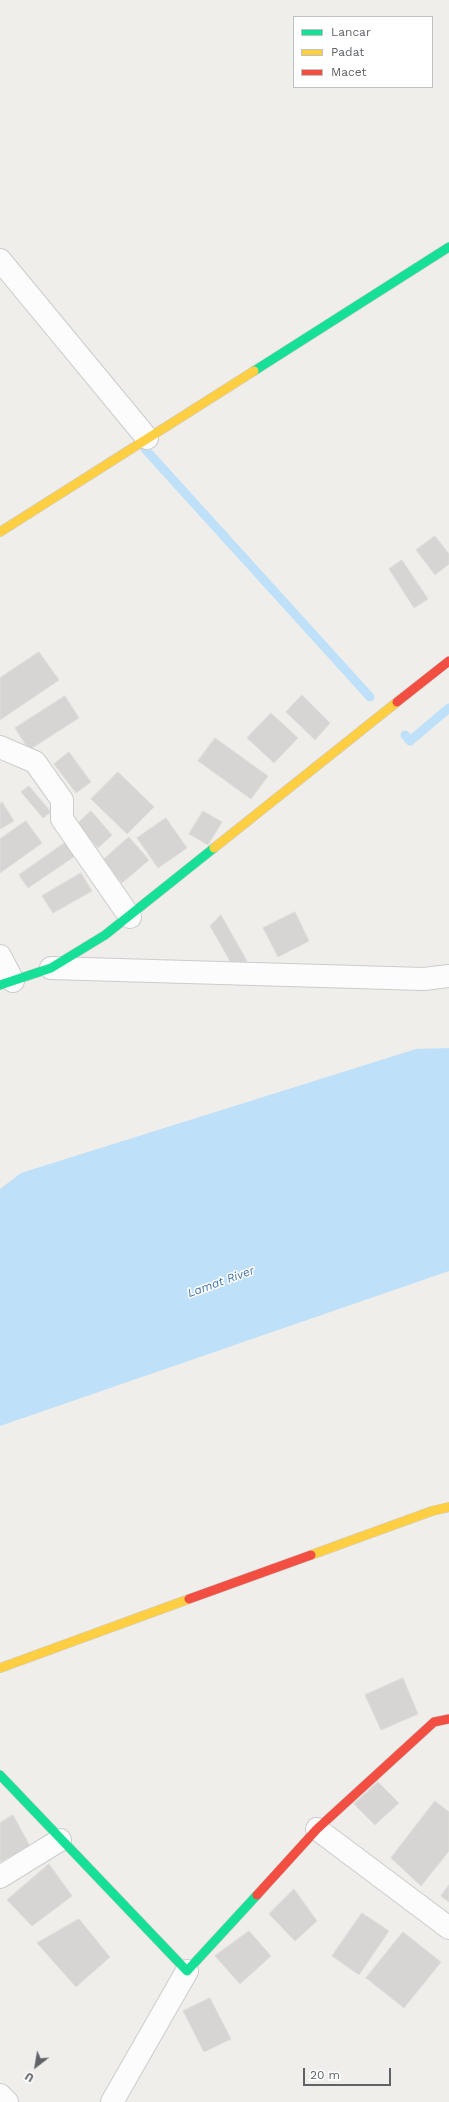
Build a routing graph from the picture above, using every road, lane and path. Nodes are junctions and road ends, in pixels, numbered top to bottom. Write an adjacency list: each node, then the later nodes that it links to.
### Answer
1 (449, 246): 3 (street)
2 (0, 260): 3 (street)
3 (147, 438): 4 (street)
4 (0, 532)
5 (449, 661): 7 (street)
6 (0, 747): 7 (street)
7 (130, 917): 9 (street)
8 (0, 956): 11 (street)
9 (51, 968): 10 (street); 11 (street)
10 (449, 976)
11 (6, 983)
12 (449, 1507): 13 (street)
13 (0, 1668)
14 (449, 1719): 16 (street)
15 (0, 1775): 17 (street)
16 (317, 1829): 19 (street); 20 (street)
17 (60, 1840): 18 (street); 20 (street)
18 (0, 1877)
19 (449, 1928)
20 (188, 1971): 23 (street)
21 (0, 2096): 22 (street)
22 (7, 2102)
23 (112, 2102)

